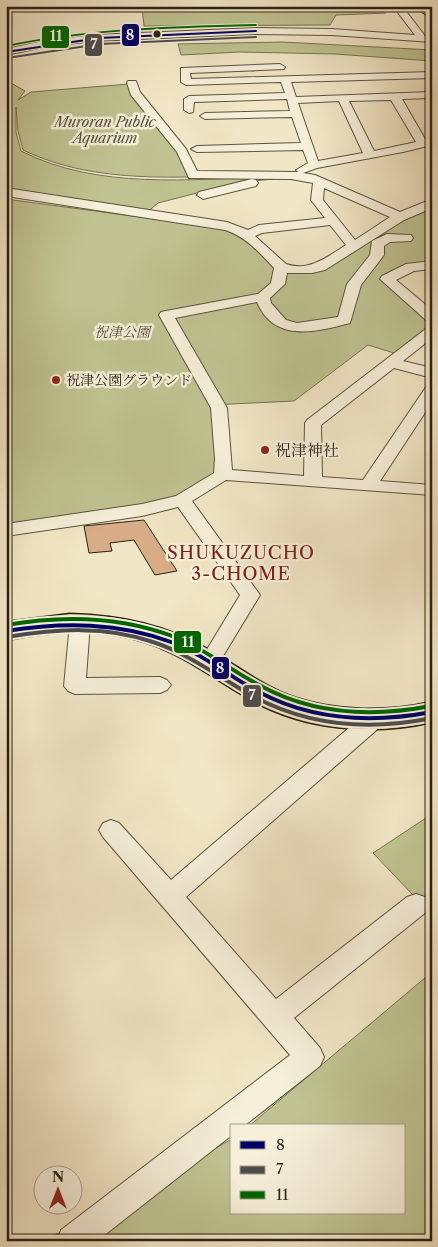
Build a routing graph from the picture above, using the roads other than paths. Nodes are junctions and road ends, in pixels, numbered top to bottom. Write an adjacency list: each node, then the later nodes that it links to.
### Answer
1 (398, 6): 6 (street)
2 (417, 6): 5 (highway)
3 (426, 6): 4 (highway)
4 (432, 10)
5 (432, 14)
6 (427, 38): 7 (street)
7 (6, 52)
8 (383, 65): 12 (street)
9 (280, 67): 10 (street)
10 (206, 69): 11 (street); 14 (street)
11 (294, 69): 12 (street); 14 (street)
12 (390, 76): 13 (street)
13 (432, 76)
14 (285, 79): 18 (street)
15 (132, 83): 28 (street)
16 (432, 95): 17 (street)
17 (395, 97): 19 (street); 23 (street)
18 (291, 98): 19 (street); 20 (street); 21 (street)
19 (343, 99): 26 (street)
20 (189, 110)
21 (297, 114): 22 (street); 24 (street)
22 (205, 116)
23 (427, 142): 26 (street)
24 (306, 143): 25 (street); 27 (street)
25 (197, 146)
26 (370, 155): 27 (street)
27 (314, 165): 29 (street)
28 (275, 175): 29 (street); 32 (street)
29 (292, 175): 30 (street)
30 (320, 182): 34 (street); 35 (street)
31 (6, 192): 36 (street)
32 (203, 195)
33 (432, 203): 34 (street)
34 (400, 217): 38 (street)
35 (334, 221): 36 (street); 38 (street)
36 (247, 235): 42 (street)
37 (406, 238): 39 (street)
38 (353, 246): 42 (street)
39 (378, 255): 40 (street); 43 (street)
40 (392, 262)
41 (432, 265): 44 (street)
42 (281, 267): 43 (street)
43 (262, 297): 49 (street)
44 (432, 318)
45 (432, 331): 46 (street)
46 (390, 362): 47 (street); 50 (street)
47 (432, 373)
48 (432, 390): 51 (street)
49 (223, 475): 50 (street); 53 (street)
50 (313, 481): 51 (street)
51 (368, 486): 52 (street)
52 (432, 490)
53 (182, 500): 54 (street); 57 (street)
54 (6, 530)
55 (80, 623): 56 (main road); 57 (main road); 58 (street)
56 (6, 631)
57 (210, 661): 60 (main road)
58 (160, 685)
59 (432, 712): 60 (main road)
60 (372, 721): 62 (street)
61 (111, 830): 62 (street)
62 (170, 896): 64 (street)
63 (416, 905): 64 (street)
64 (275, 1016): 65 (street)
65 (72, 1241)

